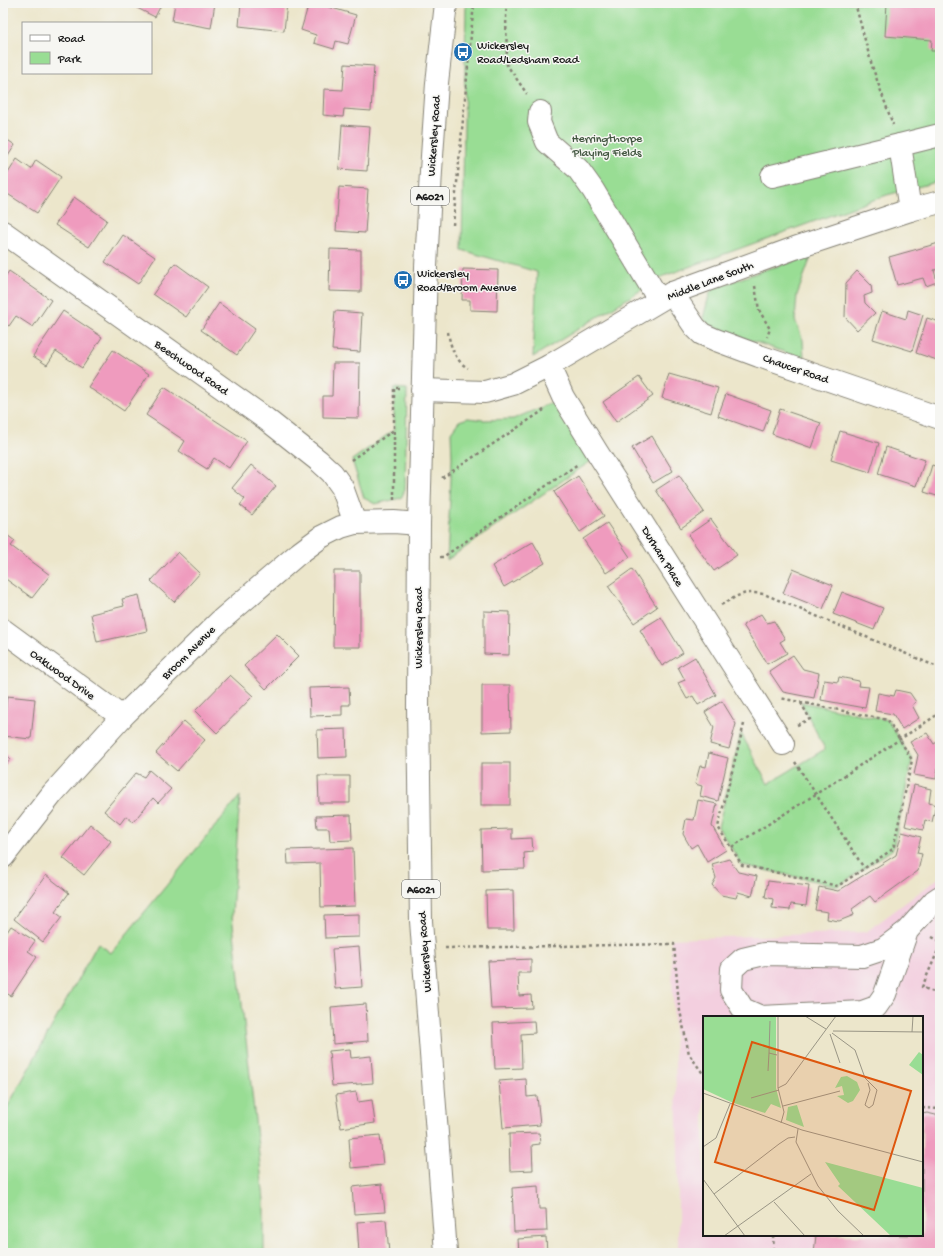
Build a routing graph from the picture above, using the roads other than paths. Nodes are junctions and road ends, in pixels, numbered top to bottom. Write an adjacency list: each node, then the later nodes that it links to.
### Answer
1 (446, 3): 11 (street, Wickersley Road / A6021)
2 (540, 112): 9 (street, Chaucer Road)
3 (940, 135): 4 (street)
4 (900, 145): 5 (street); 7 (street)
5 (772, 176)
6 (940, 202): 7 (street, Middle Lane South)
7 (910, 210): 9 (street, Middle Lane South)
8 (3, 232): 13 (street, Beechwood Road)
9 (665, 296): 10 (street, Middle Lane South); 12 (street, Chaucer Road)
10 (549, 366): 11 (street, Middle Lane South); 17 (street, Durham Place)
11 (422, 390): 14 (street, Wickersley Road / A6021)
12 (940, 418)
13 (355, 523): 14 (street, Broom Avenue); 16 (street, Broom Avenue)
14 (419, 524): 23 (street, Wickersley Road / A6021)
15 (3, 630): 16 (street, Oakwood Drive)
16 (122, 717): 18 (street, Broom Avenue)
17 (780, 739)
18 (3, 857)
19 (940, 897): 20 (street)
20 (907, 931): 21 (street); 22 (street)
21 (759, 1016)
22 (781, 1016)
23 (446, 1253)

